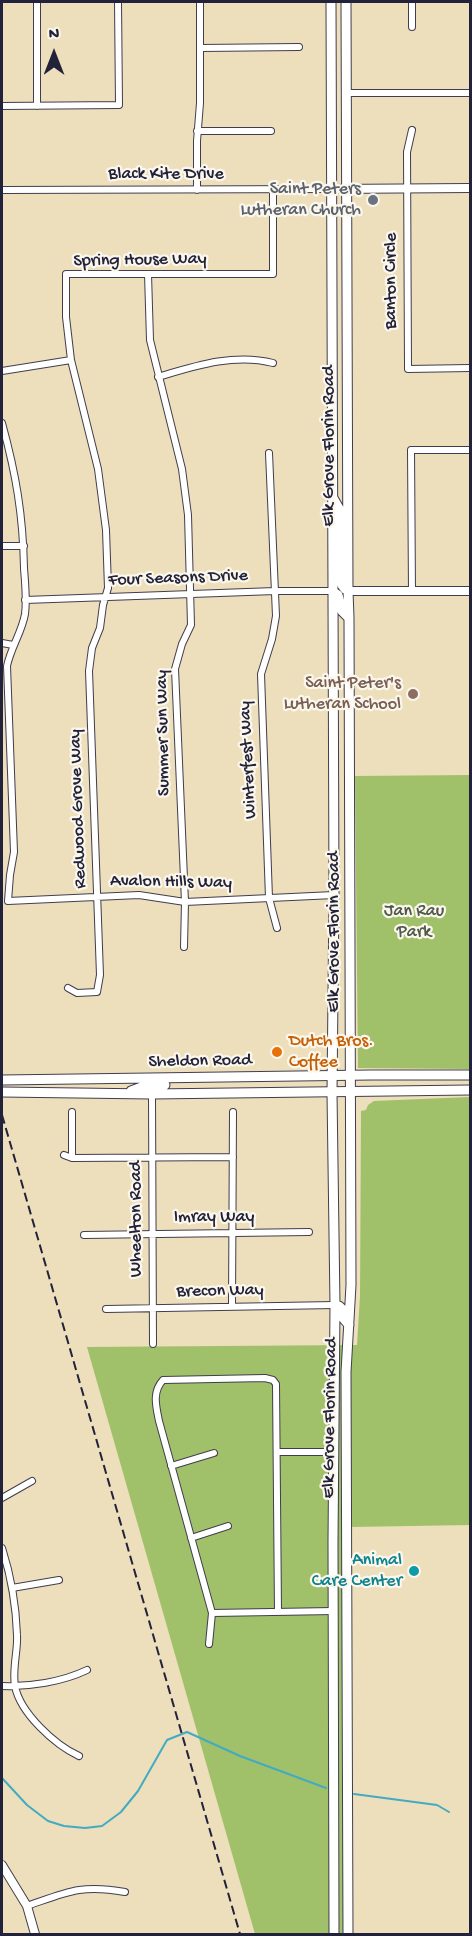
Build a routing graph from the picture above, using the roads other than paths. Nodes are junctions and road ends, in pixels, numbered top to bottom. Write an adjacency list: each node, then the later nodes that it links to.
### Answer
1 (37, 2): 13 (street)
2 (118, 2): 13 (street)
3 (200, 2): 9 (street)
4 (331, 2): 19 (main road, Elk Grove Florin Road)
5 (346, 2): 10 (main road, Elk Grove Florin Road)
6 (412, 2): 7 (street)
7 (412, 27)
8 (299, 47): 9 (street)
9 (200, 48): 16 (street)
10 (346, 93): 11 (street); 23 (main road, Elk Grove Florin Road)
11 (471, 93)
12 (2, 106): 13 (street)
13 (37, 106)
14 (271, 130): 16 (street)
15 (412, 130): 20 (street, Banton Circle)
16 (197, 131): 22 (street)
17 (471, 188): 20 (street)
18 (273, 189): 19 (street, Black Kite Drive); 22 (street, Black Kite Drive); 24 (street, Spring House Way)
19 (332, 189): 23 (street); 35 (main road, Elk Grove Florin Road)
20 (407, 189): 23 (street); 27 (street, Banton Circle)
21 (2, 190): 22 (street, Black Kite Drive)
22 (197, 190)
23 (346, 190): 40 (main road, Elk Grove Florin Road)
24 (148, 274): 25 (street, Spring House Way); 29 (street, Summer Sun Way)
25 (71, 360): 28 (street); 44 (street, Spring House Way)
26 (273, 363): 29 (street)
27 (471, 368)
28 (2, 371)
29 (158, 377): 43 (street, Summer Sun Way)
30 (2, 423): 32 (street)
31 (471, 450): 42 (street)
32 (9, 451): 33 (street); 37 (street)
33 (2, 453)
34 (269, 453): 38 (street, Winterfest Way)
35 (332, 496): 39 (main road, Elk Grove Florin Road); 40 (main road)
36 (2, 546): 37 (street)
37 (24, 546): 45 (street)
38 (275, 591): 39 (street, Four Seasons Drive); 43 (street, Four Seasons Drive); 53 (street, Winterfest Way)
39 (332, 591): 46 (main road); 51 (main road, Elk Grove Florin Road)
40 (348, 591): 42 (street); 46 (main road, Elk Grove Florin Road)
41 (471, 591): 42 (street)
42 (412, 592)
43 (192, 594): 44 (street, Four Seasons Drive); 54 (street, Summer Sun Way)
44 (105, 597): 45 (street, Four Seasons Drive); 52 (street, Redwood Grove Way)
45 (26, 600): 48 (street)
46 (349, 618): 59 (main road, Elk Grove Florin Road)
47 (2, 643): 48 (street)
48 (13, 645): 50 (street)
49 (2, 722): 50 (street)
50 (9, 722): 52 (street, Avalon Hills Way)
51 (334, 895): 53 (street, Avalon Hills Way); 58 (main road, Elk Grove Florin Road)
52 (98, 897): 54 (street, Avalon Hills Way); 57 (street, Redwood Grove Way)
53 (269, 898): 54 (street, Avalon Hills Way); 55 (street, Winterfest Way)
54 (185, 902): 56 (street, Summer Sun Way)
55 (278, 928)
56 (184, 947)
57 (68, 988)
58 (332, 1076): 59 (main road, Sheldon Road); 61 (main road, Sheldon Road); 66 (main road, Elk Grove Florin Road)
59 (351, 1076): 60 (main road, Sheldon Road); 65 (main road, Elk Grove Florin Road)
60 (471, 1076)
61 (190, 1079): 62 (main road, Sheldon Road); 67 (main road)
62 (2, 1080)
63 (471, 1090): 65 (main road, Sheldon Road)
64 (2, 1092): 67 (main road, Sheldon Road)
65 (350, 1092): 66 (main road, Sheldon Road); 83 (main road, Elk Grove Florin Road)
66 (332, 1093): 68 (main road, Sheldon Road); 79 (main road, Elk Grove Florin Road)
67 (123, 1094): 68 (main road, Sheldon Road)
68 (152, 1094): 74 (street, Wheelton Road)
69 (72, 1112): 73 (street)
70 (233, 1112): 72 (street)
71 (64, 1155): 73 (street)
72 (233, 1157): 74 (street); 77 (street)
73 (72, 1158): 74 (street)
74 (152, 1158): 76 (street, Wheelton Road)
75 (309, 1232): 77 (street, Imray Way)
76 (152, 1233): 77 (street, Imray Way); 78 (street, Imray Way); 82 (street, Wheelton Road)
77 (233, 1233): 80 (street)
78 (84, 1235)
79 (335, 1305): 80 (street, Brecon Way); 83 (main road); 86 (main road, Elk Grove Florin Road)
80 (232, 1307): 82 (street, Brecon Way)
81 (106, 1309): 82 (street, Brecon Way)
82 (153, 1309): 84 (street, Wheelton Road)
83 (349, 1325): 97 (main road, Elk Grove Florin Road)
84 (153, 1344)
85 (278, 1452): 86 (street); 88 (street); 99 (street)
86 (334, 1452): 94 (main road, Elk Grove Florin Road)
87 (214, 1453): 88 (street)
88 (171, 1466): 92 (street)
89 (32, 1481): 90 (street)
90 (2, 1498)
91 (228, 1526): 92 (street)
92 (191, 1538): 100 (street)
93 (2, 1548): 96 (street)
94 (334, 1577): 97 (main road); 98 (main road, Elk Grove Florin Road)
95 (59, 1580): 96 (street)
96 (12, 1588): 104 (street)
97 (347, 1607): 111 (main road, Elk Grove Florin Road)
98 (334, 1611): 99 (street); 110 (main road, Elk Grove Florin Road)
99 (278, 1612): 100 (street)
100 (212, 1613): 101 (street)
101 (209, 1644)
102 (87, 1670): 104 (street)
103 (2, 1686): 104 (street)
104 (15, 1686): 105 (street)
105 (80, 1756)
106 (2, 1865): 108 (street)
107 (124, 1892): 108 (street)
108 (27, 1906): 109 (street)
109 (35, 1935)
110 (334, 1935)
111 (348, 1935)

